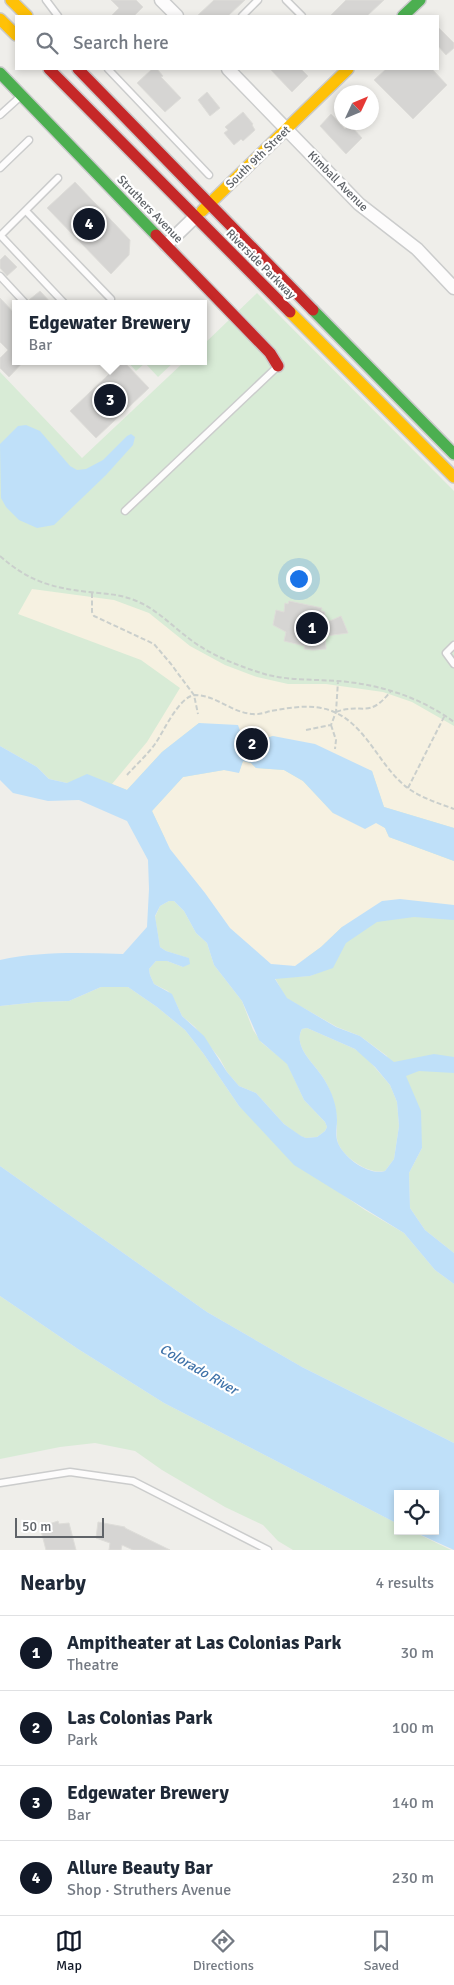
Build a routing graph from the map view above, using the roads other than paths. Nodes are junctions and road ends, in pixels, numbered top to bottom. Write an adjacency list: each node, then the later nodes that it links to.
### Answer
1 (11, 0): 7 (main road)
2 (46, 0): 8 (lane)
3 (161, 0): 9 (street)
4 (258, 0): 10 (lane)
5 (286, 0): 11 (lane)
6 (413, 2): 12 (main road)
7 (26, 15)
8 (57, 15)
9 (176, 15)
10 (243, 15)
11 (301, 15)
12 (404, 15)
13 (0, 19): 14 (main road)
14 (15, 34)
15 (50, 70): 30 (main road, Riverside Parkway)
16 (79, 70): 28 (main road, Riverside Parkway)
17 (109, 70): 26 (lane)
18 (229, 70): 23 (street, Kimball Avenue)
19 (347, 70): 23 (main road, South 9th Street)
20 (0, 73): 21 (main road, Struthers Avenue)
21 (21, 95): 22 (lane); 32 (main road, Struthers Avenue)
22 (0, 115)
23 (287, 129): 28 (main road, South 9th Street); 34 (street, Kimball Avenue)
24 (29, 140): 25 (lane)
25 (0, 168)
26 (209, 175)
27 (58, 178): 29 (lane)
28 (210, 202): 30 (main road, South 9th Street); 39 (main road, Riverside Parkway)
29 (26, 211): 31 (lane); 35 (lane)
30 (195, 217): 32 (street, South 9th Street); 40 (main road, Riverside Parkway)
31 (1, 236): 37 (lane)
32 (166, 245): 38 (main road, Struthers Avenue)
33 (0, 276): 36 (lane)
34 (454, 288)
35 (111, 299)
36 (22, 300)
37 (61, 300)
38 (278, 366): 41 (lane)
39 (454, 454)
40 (454, 477)
41 (125, 512)
42 (454, 645): 43 (lane)
43 (454, 664)
44 (0, 1483): 45 (lane)
45 (268, 1550)

